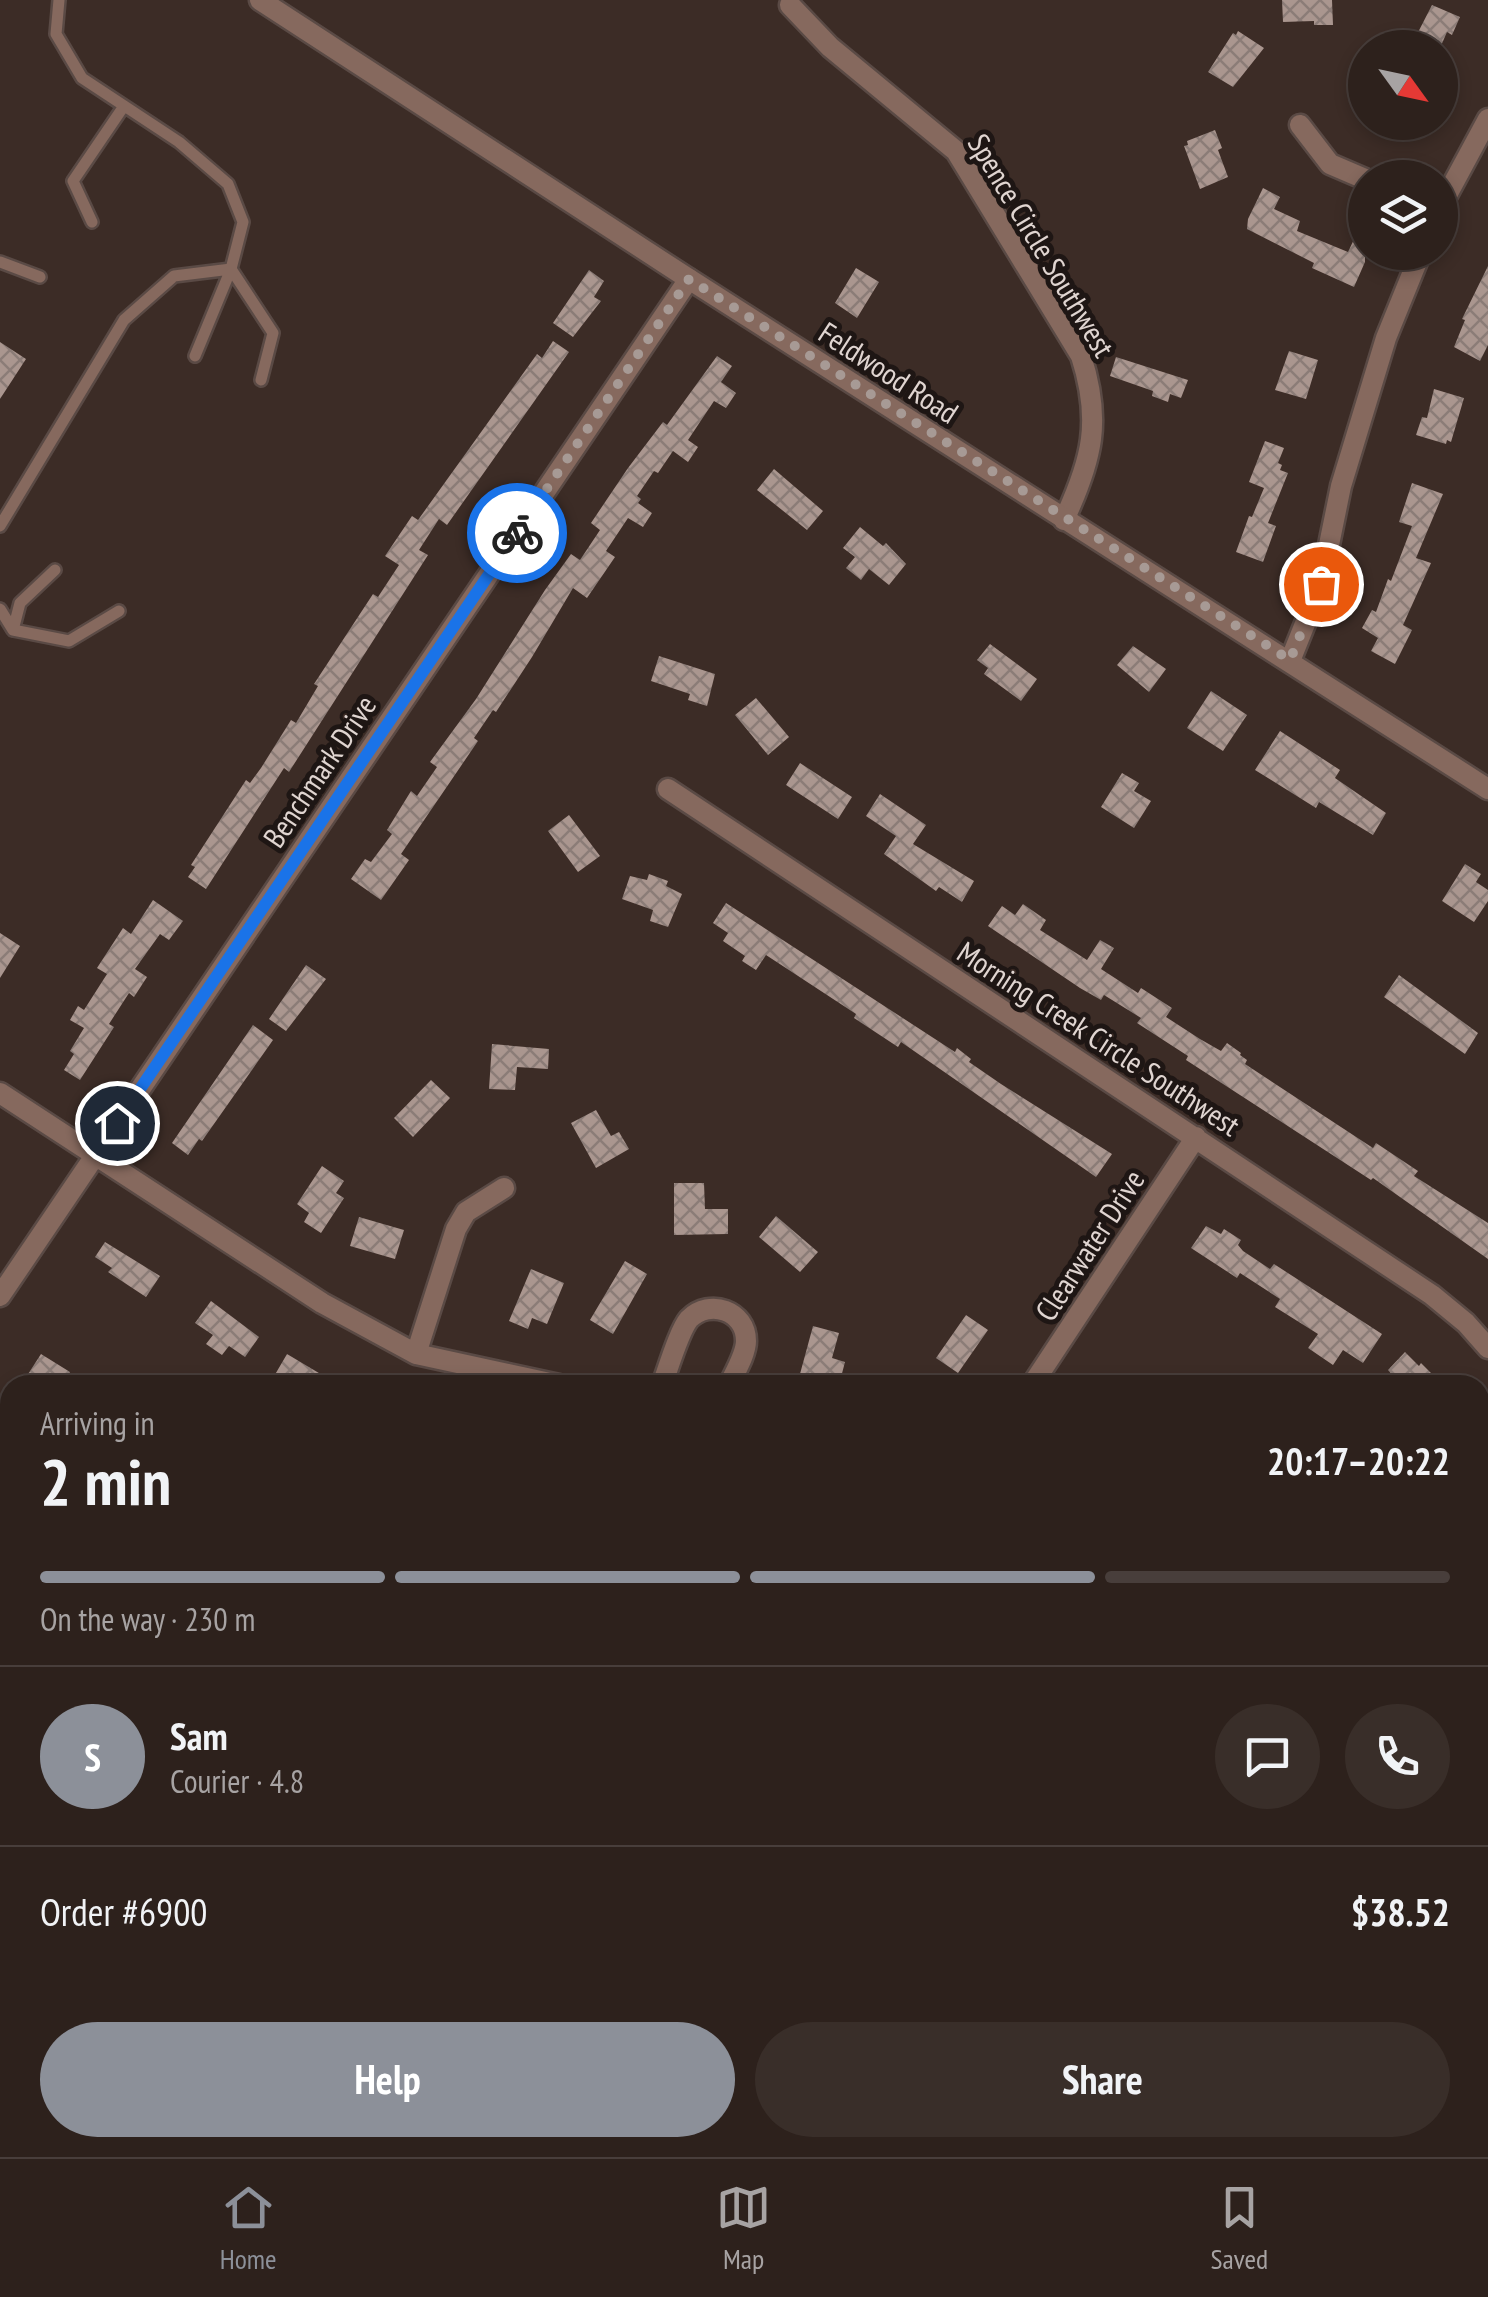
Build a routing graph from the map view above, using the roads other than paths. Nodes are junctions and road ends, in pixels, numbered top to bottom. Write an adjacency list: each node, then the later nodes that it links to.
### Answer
1 (59, 0): 4 (lane)
2 (260, 0): 14 (street, Feldwood Road)
3 (790, 5): 17 (street, Spence Circle Southwest)
4 (124, 106): 9 (lane); 11 (lane)
5 (1488, 119): 8 (street)
6 (1300, 125): 7 (street)
7 (1348, 172)
8 (1458, 175)
9 (92, 222)
10 (0, 262): 13 (lane)
11 (230, 269): 15 (lane); 16 (lane); 18 (lane)
12 (1414, 270): 23 (street)
13 (40, 277)
14 (689, 279): 17 (street, Feldwood Road); 28 (street, Benchmark Drive)
15 (195, 356)
16 (261, 380)
17 (1064, 520): 23 (street, Feldwood Road)
18 (0, 526)
19 (56, 570): 22 (lane)
20 (0, 609): 22 (lane)
21 (118, 611): 22 (lane)
22 (13, 630)
23 (1290, 660): 25 (street, Feldwood Road)
24 (668, 788): 27 (street, Morning Creek Circle Southwest)
25 (1488, 789)
26 (0, 1093): 28 (street)
27 (1196, 1137): 31 (street, Morning Creek Circle Southwest); 36 (street, Clearwater Drive)
28 (95, 1155): 30 (street, Benchmark Drive); 32 (street)
29 (504, 1188): 32 (street)
30 (0, 1296)
31 (1488, 1348)
32 (416, 1354): 33 (street)
33 (508, 1375)
34 (666, 1375): 35 (street)
35 (733, 1375)
36 (1039, 1375)

